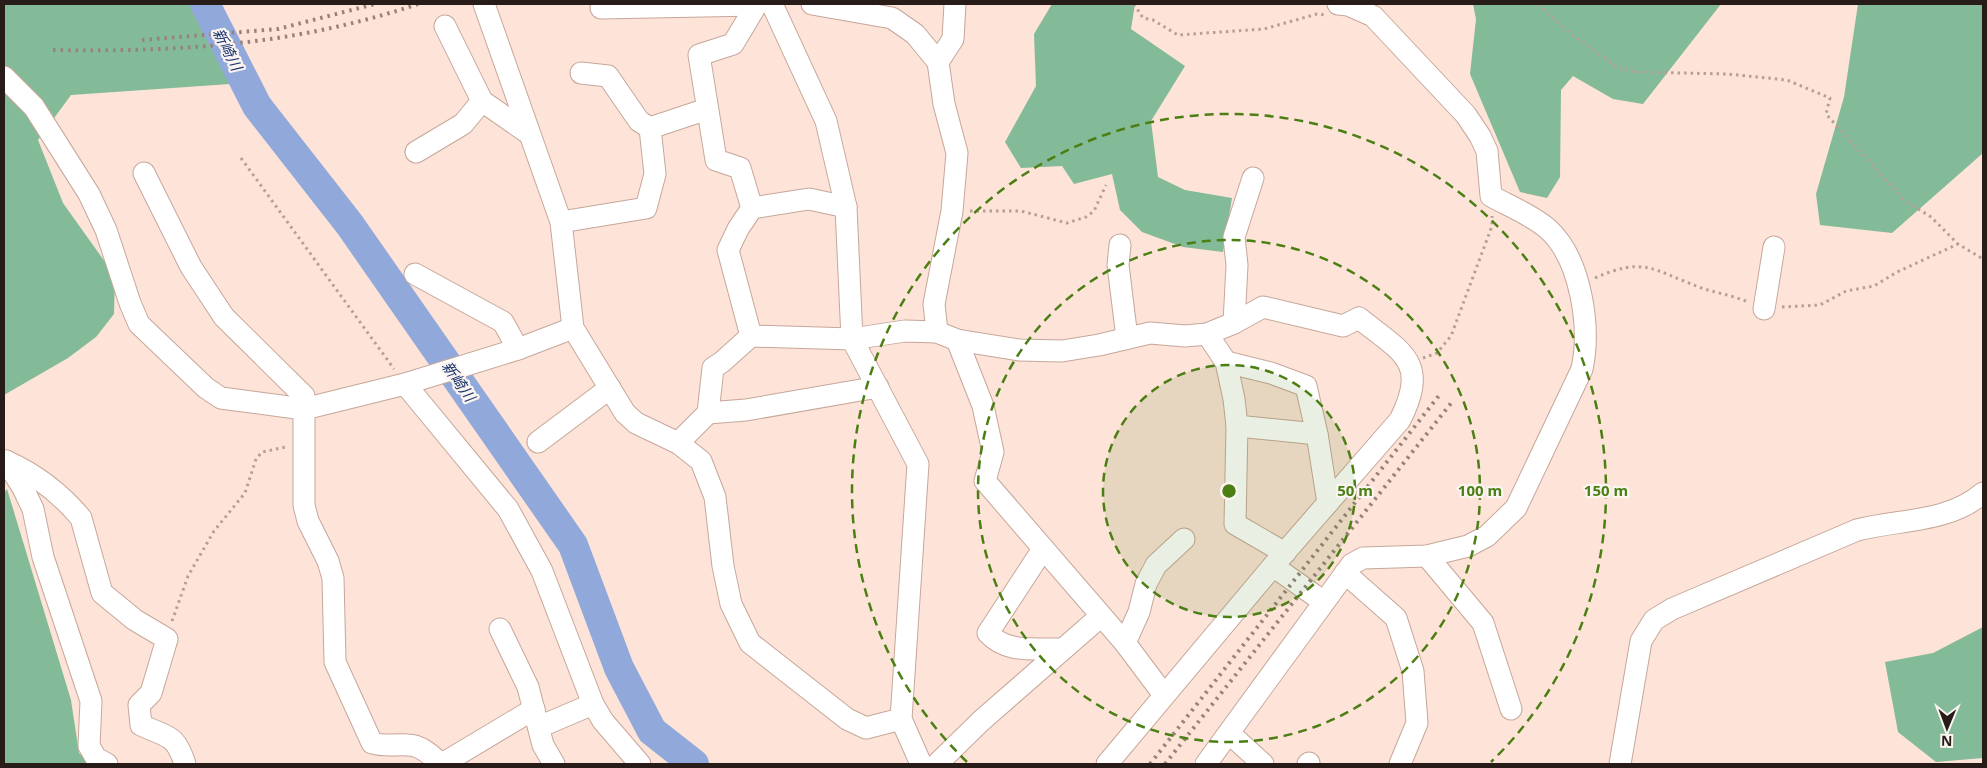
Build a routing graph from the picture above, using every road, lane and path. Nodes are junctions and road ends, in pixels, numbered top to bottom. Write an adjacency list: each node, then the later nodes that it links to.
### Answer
1 (484, 4): 17 (street)
2 (761, 4): 7 (street); 15 (street); 24 (street)
3 (812, 4): 9 (street)
4 (955, 4): 11 (street)
5 (1134, 4): 8 (path)
6 (1538, 4): 30 (path)
7 (601, 8)
8 (1336, 10): 23 (street)
9 (890, 11): 11 (street)
10 (445, 26): 14 (street)
11 (938, 62): 26 (street)
12 (581, 73): 16 (street)
13 (4, 77): 47 (street)
14 (482, 101): 17 (street); 18 (street)
15 (708, 109): 16 (street); 25 (street)
16 (650, 128): 27 (street)
17 (528, 133): 27 (street)
18 (416, 152)
19 (241, 158): 44 (path)
20 (144, 173): 47 (street)
21 (1253, 178): 33 (street)
22 (1106, 185): 26 (path)
23 (1491, 196): 42 (path); 59 (street)
24 (846, 206): 25 (street); 39 (street)
25 (752, 208): 37 (street)
26 (952, 211): 35 (street)
27 (561, 222): 34 (street)
28 (1120, 244): 38 (street)
29 (1774, 247): 32 (street)
30 (1983, 259)
31 (415, 274): 41 (street)
32 (1764, 309)
33 (1234, 323): 36 (street); 42 (street)
34 (573, 328): 41 (street); 46 (street)
35 (937, 332): 39 (street); 40 (street)
36 (1208, 334): 38 (street); 43 (street)
37 (751, 336): 39 (street); 48 (street)
38 (1127, 338): 40 (street)
39 (852, 339): 45 (street)
40 (957, 340): 58 (street)
41 (518, 349): 44 (street)
42 (1408, 358): 56 (street)
43 (1226, 362): 49 (street); 50 (street)
44 (412, 382): 47 (street); 69 (street)
45 (878, 387): 48 (street); 72 (street)
46 (610, 388): 51 (street); 52 (street)
47 (304, 409): 53 (street)
48 (708, 413): 52 (street)
49 (1237, 426): 50 (street); 60 (street)
50 (1317, 434): 56 (street)
51 (538, 442)
52 (678, 443): 72 (street)
53 (304, 444): 65 (path); 76 (street)
54 (5, 460): 65 (street); 74 (street)
55 (1983, 494): 85 (street)
56 (1328, 503): 60 (street)
57 (1184, 539): 66 (street)
58 (1043, 549): 63 (street); 67 (street)
59 (1427, 556): 61 (street); 70 (street)
60 (1279, 559): 62 (street); 68 (street)
61 (1345, 573): 62 (street); 84 (street)
62 (1324, 602): 73 (street)
63 (1101, 616): 66 (street); 67 (street)
64 (500, 629): 71 (street)
65 (167, 640): 75 (street)
66 (1125, 643): 68 (street)
67 (1061, 650): 80 (street)
68 (1164, 695): 81 (street)
69 (593, 704): 71 (street); 78 (street)
70 (1511, 709)
71 (536, 718): 76 (street); 77 (street)
72 (900, 719): 79 (street)
73 (1229, 733): 82 (street); 83 (street)
74 (107, 764)
75 (185, 764)
76 (442, 764)
77 (554, 764)
78 (640, 764)
79 (921, 764)
80 (937, 764)
81 (1107, 764)
82 (1206, 764)
83 (1262, 764)
84 (1400, 764)
85 (1620, 764)

